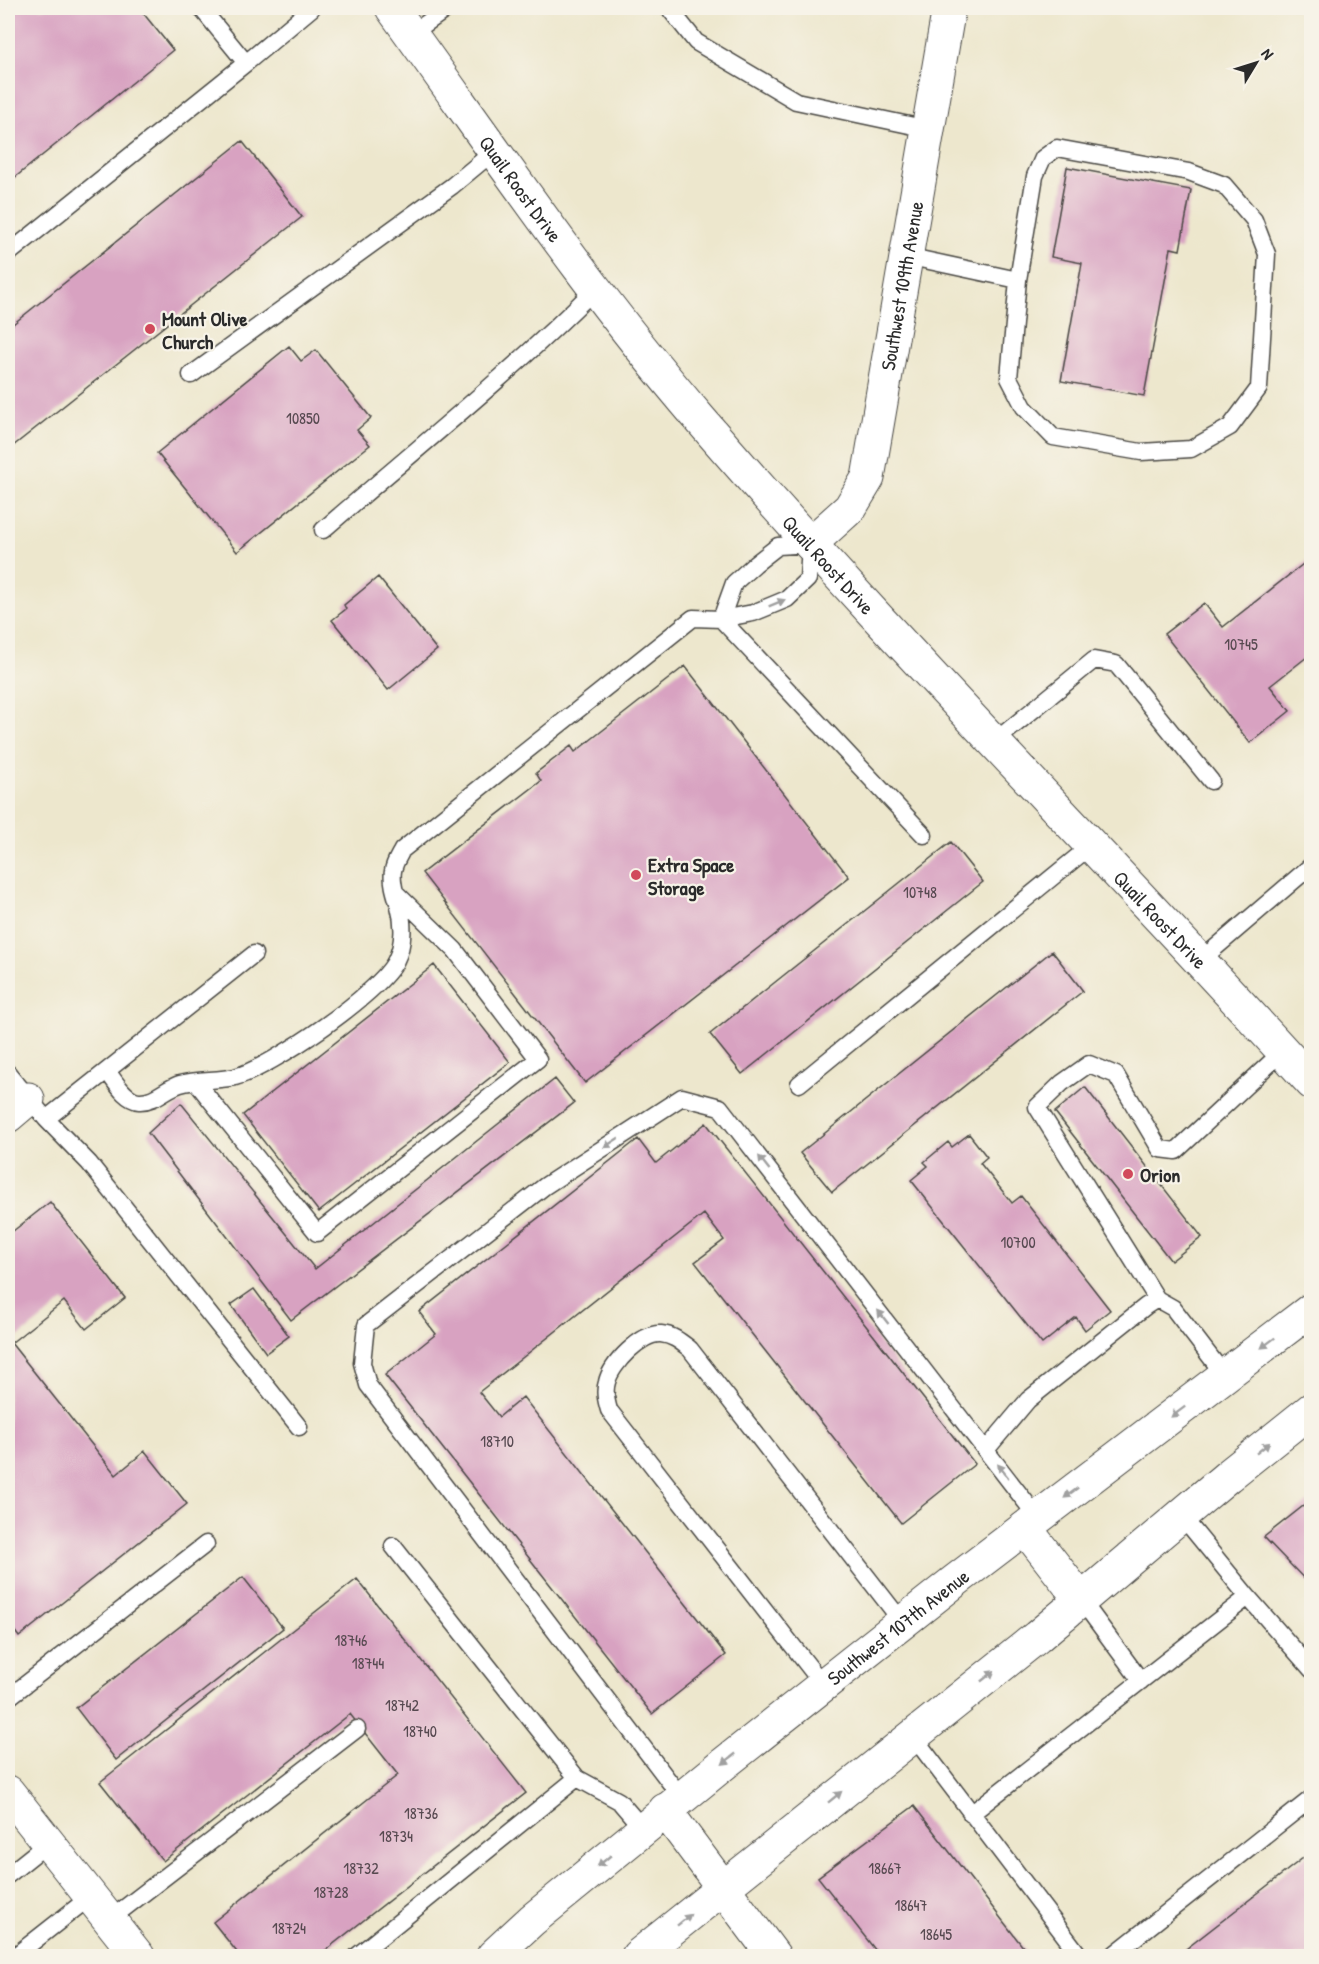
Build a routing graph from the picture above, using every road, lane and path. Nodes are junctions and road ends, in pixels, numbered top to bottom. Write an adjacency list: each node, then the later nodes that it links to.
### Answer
1 (201, 8): 8 (lane)
2 (312, 8): 8 (lane)
3 (392, 8): 7 (street, Quail Roost Drive)
4 (448, 8): 7 (lane)
5 (669, 8): 9 (lane)
6 (950, 8): 9 (street, Southwest 109th Avenue)
7 (411, 33): 10 (street, Quail Roost Drive)
8 (246, 63): 11 (lane)
9 (928, 129): 12 (street, Southwest 109th Avenue)
10 (493, 152): 14 (street, Quail Roost Drive); 15 (lane)
11 (8, 254)
12 (906, 256): 13 (lane); 17 (street, Southwest 109th Avenue)
13 (1018, 280): 13 (lane)
14 (594, 290): 16 (lane); 17 (street, Quail Roost Drive)
15 (191, 375)
16 (323, 530)
17 (810, 544): 18 (lane); 18 (lane, one-way to 17); 19 (street, Quail Roost Drive)
18 (721, 619): 21 (lane); 24 (lane)
19 (994, 742): 20 (lane); 22 (street, Quail Roost Drive)
20 (1211, 781)
21 (924, 835)
22 (1093, 844): 26 (street, Quail Roost Drive); 32 (lane)
23 (1311, 865): 26 (lane)
24 (395, 891): 30 (lane); 30 (lane)
25 (254, 954): 28 (lane)
26 (1201, 960): 27 (street, Quail Roost Drive)
27 (1283, 1051): 31 (street, Quail Roost Drive); 34 (lane)
28 (106, 1071): 30 (lane); 33 (lane)
29 (8, 1073): 33 (lane)
30 (196, 1082)
31 (1311, 1083)
32 (799, 1084)
33 (27, 1111): 38 (lane)
34 (1156, 1299): 36 (lane); 39 (lane)
35 (1311, 1310): 36 (street, Southwest 107th Avenue, one-way to 36)
36 (1225, 1376): 41 (street, Southwest 107th Avenue, one-way to 41)
37 (1311, 1409): 40 (street, one-way to 37)
38 (299, 1427)
39 (986, 1450): 41 (lane, one-way to 39); 56 (lane, one-way to 56)
40 (1181, 1515): 44 (lane); 45 (street)
41 (1032, 1523): 45 (street); 46 (street, Southwest 107th Avenue)
42 (206, 1544): 50 (lane)
43 (393, 1546): 53 (lane)
44 (1248, 1597): 47 (lane); 48 (lane)
45 (1082, 1600): 48 (lane); 52 (street, one-way to 45)
46 (903, 1623): 49 (street, Southwest 107th Avenue); 49 (lane)
47 (1311, 1670)
48 (1141, 1681): 57 (lane)
49 (824, 1686): 56 (street, Southwest 107th Avenue, one-way to 56)
50 (8, 1698)
51 (357, 1729): 61 (lane)
52 (913, 1736): 57 (lane); 60 (street, one-way to 52)
53 (577, 1778): 56 (lane); 64 (lane)
54 (8, 1792): 58 (street)
55 (1311, 1798): 69 (lane)
56 (663, 1812): 60 (street); 65 (street, Southwest 107th Avenue, one-way to 65)
57 (971, 1814): 68 (lane)
58 (48, 1843): 59 (lane); 61 (street)
59 (8, 1875)
60 (723, 1888): 66 (street, one-way to 60); 67 (street)
61 (99, 1908): 62 (lane); 63 (street)
62 (15, 1956)
63 (138, 1956)
64 (357, 1956)
65 (493, 1956)
66 (638, 1956)
67 (774, 1956)
68 (1080, 1956)
69 (1112, 1956)

